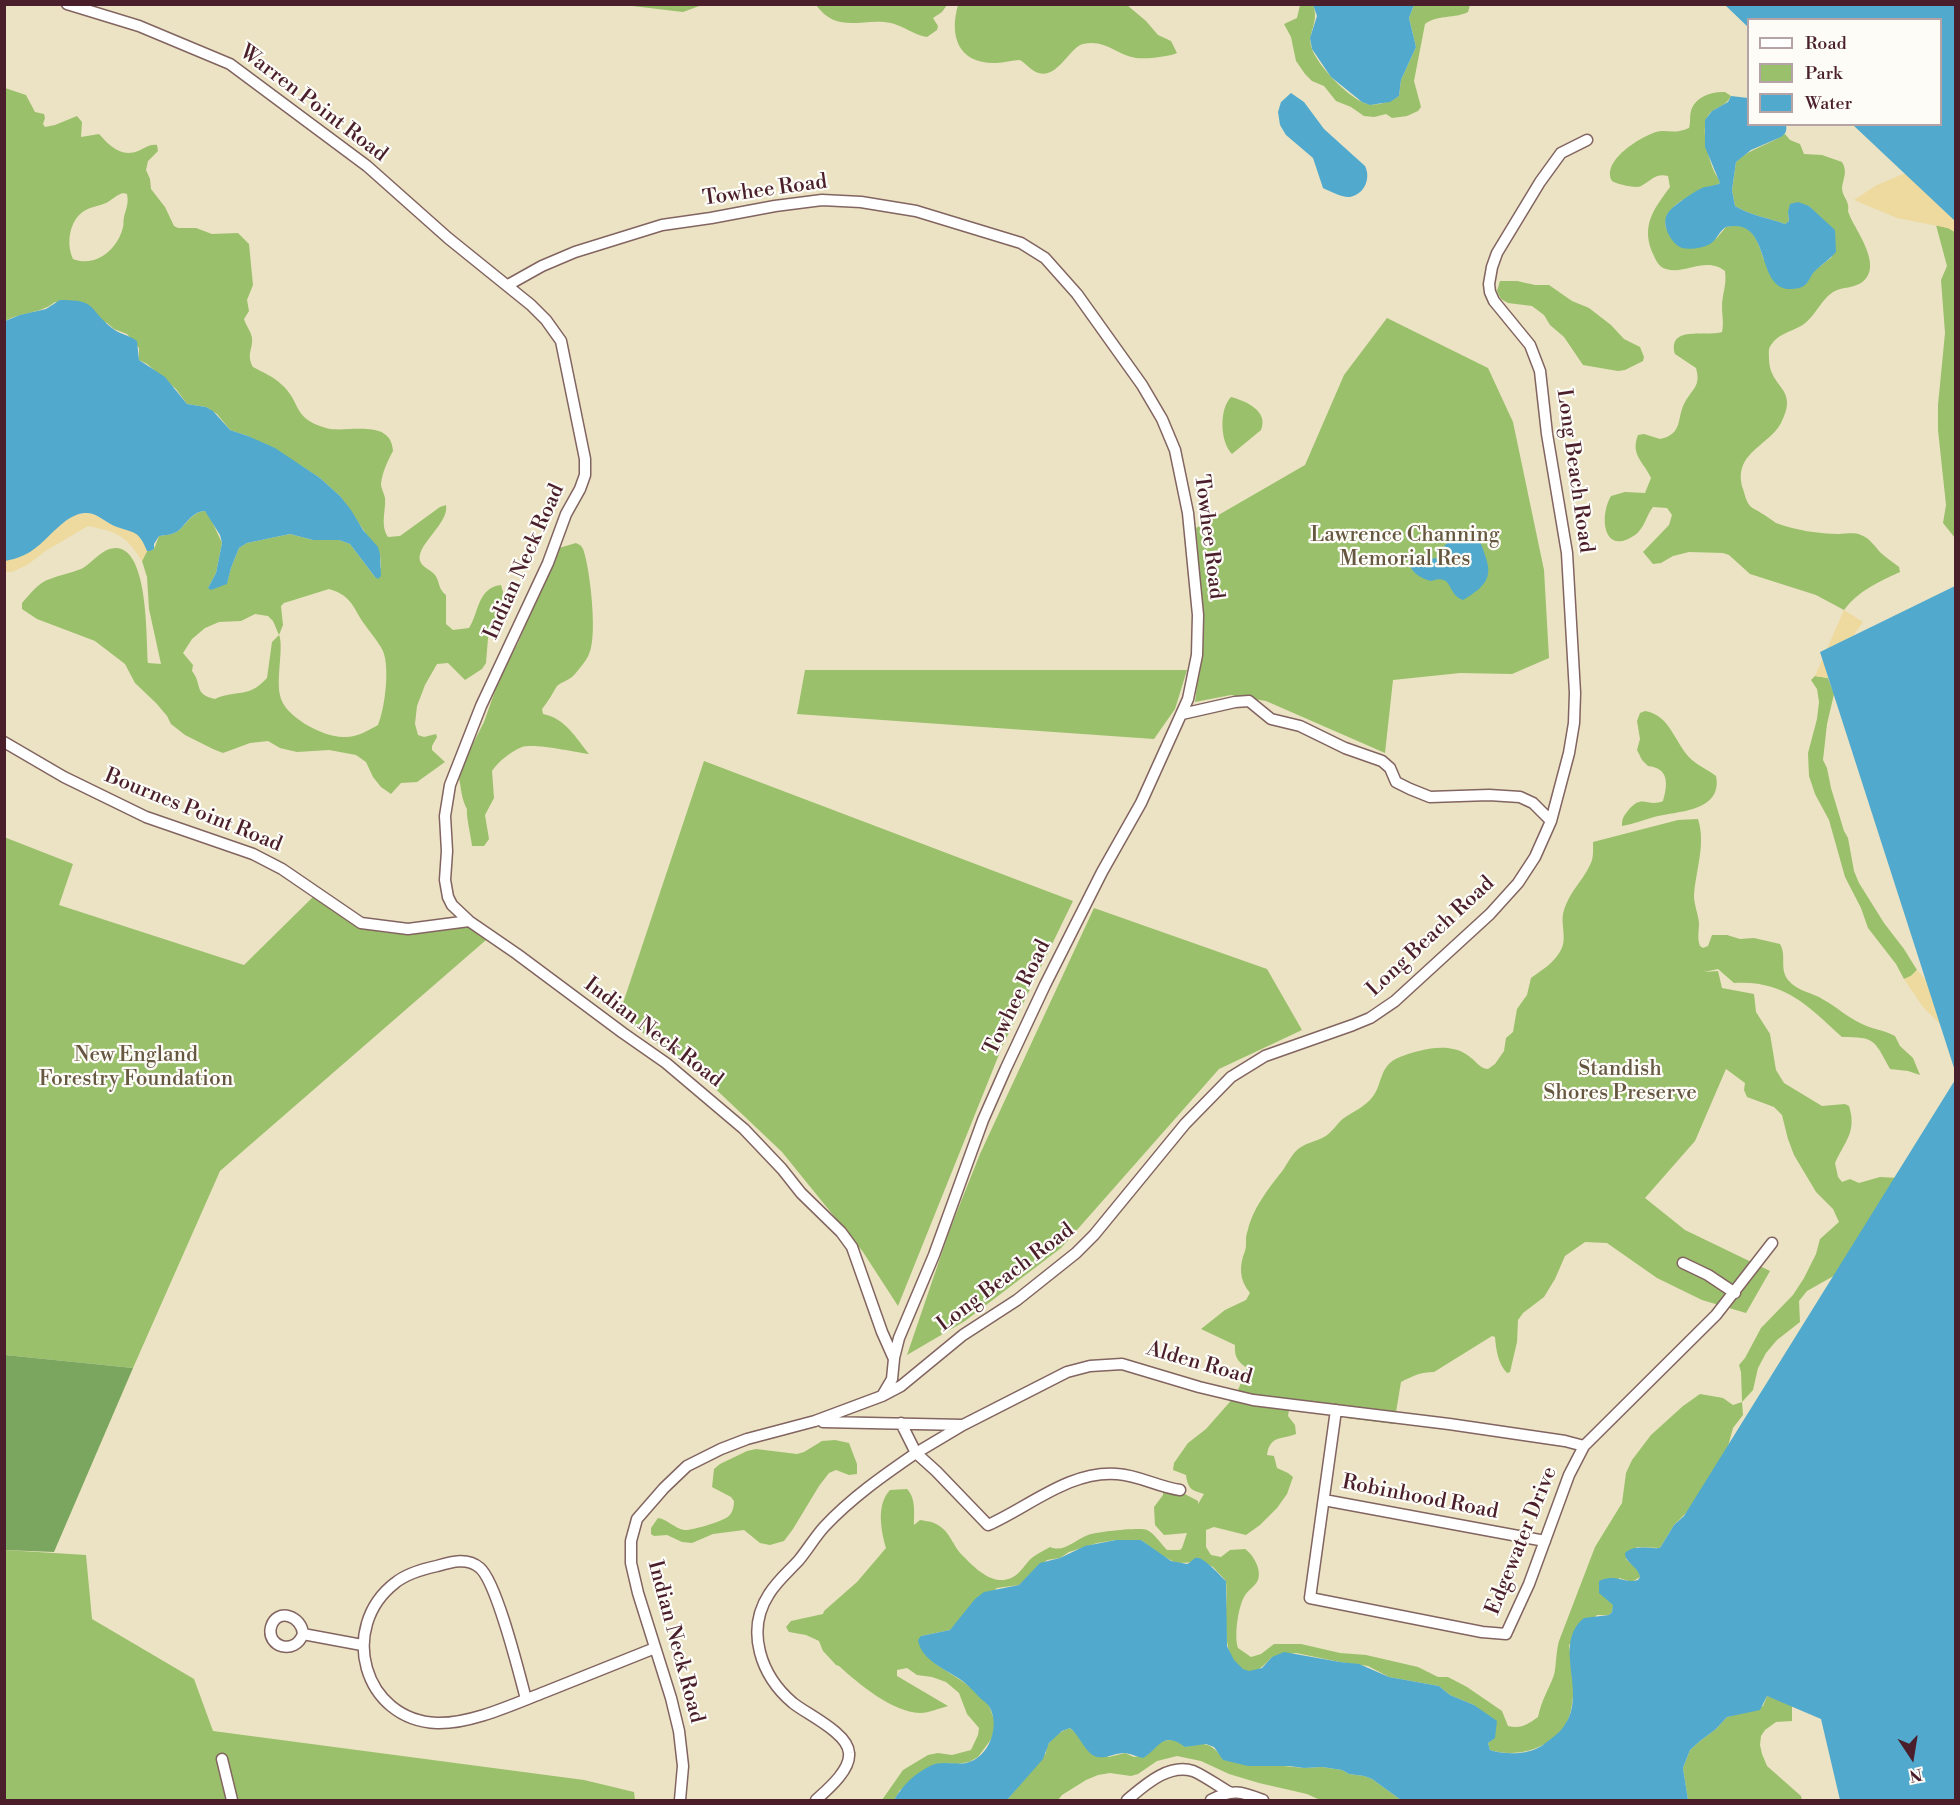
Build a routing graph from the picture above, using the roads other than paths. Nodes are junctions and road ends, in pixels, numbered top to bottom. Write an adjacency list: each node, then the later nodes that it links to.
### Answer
1 (67, 4): 3 (street, Warren Point Road)
2 (1587, 140): 7 (street, Long Beach Road)
3 (424, 216): 4 (street, Indian Neck Road)
4 (508, 285): 5 (street, Towhee Road); 8 (street, Indian Neck Road)
5 (1182, 714): 7 (street); 12 (street, Towhee Road)
6 (4, 742): 8 (street, Bournes Point Road)
7 (1551, 821): 13 (street, Long Beach Road)
8 (469, 921): 12 (street, Indian Neck Road)
9 (1772, 1243): 11 (street, Edgewater Drive)
10 (1683, 1263): 11 (street)
11 (1735, 1293): 18 (street, Edgewater Drive)
12 (894, 1359): 13 (street)
13 (882, 1396): 15 (street, Indian Neck Road)
14 (1336, 1410): 17 (street, Alden Road); 18 (street, Alden Road); 21 (street)
15 (814, 1422): 16 (street, Alden Road); 25 (street, Indian Neck Road)
16 (901, 1423): 17 (street, Alden Road); 19 (street)
17 (963, 1425): 19 (street)
18 (1584, 1446): 22 (street, Edgewater Drive)
19 (916, 1453): 20 (street); 31 (street)
20 (1180, 1490)
21 (1324, 1500): 22 (street, Robinhood Road); 22 (street, Edgewater Drive)
22 (1545, 1541)
23 (303, 1634): 24 (street)
24 (362, 1645): 26 (street); 26 (street)
25 (655, 1648): 26 (street); 30 (street, Indian Neck Road)
26 (526, 1699)
27 (222, 1759): 29 (street)
28 (1229, 1792): 32 (street); 33 (street); 34 (street)
29 (232, 1800)
30 (680, 1800)
31 (816, 1800)
32 (1127, 1800)
33 (1211, 1800)
34 (1263, 1800)

